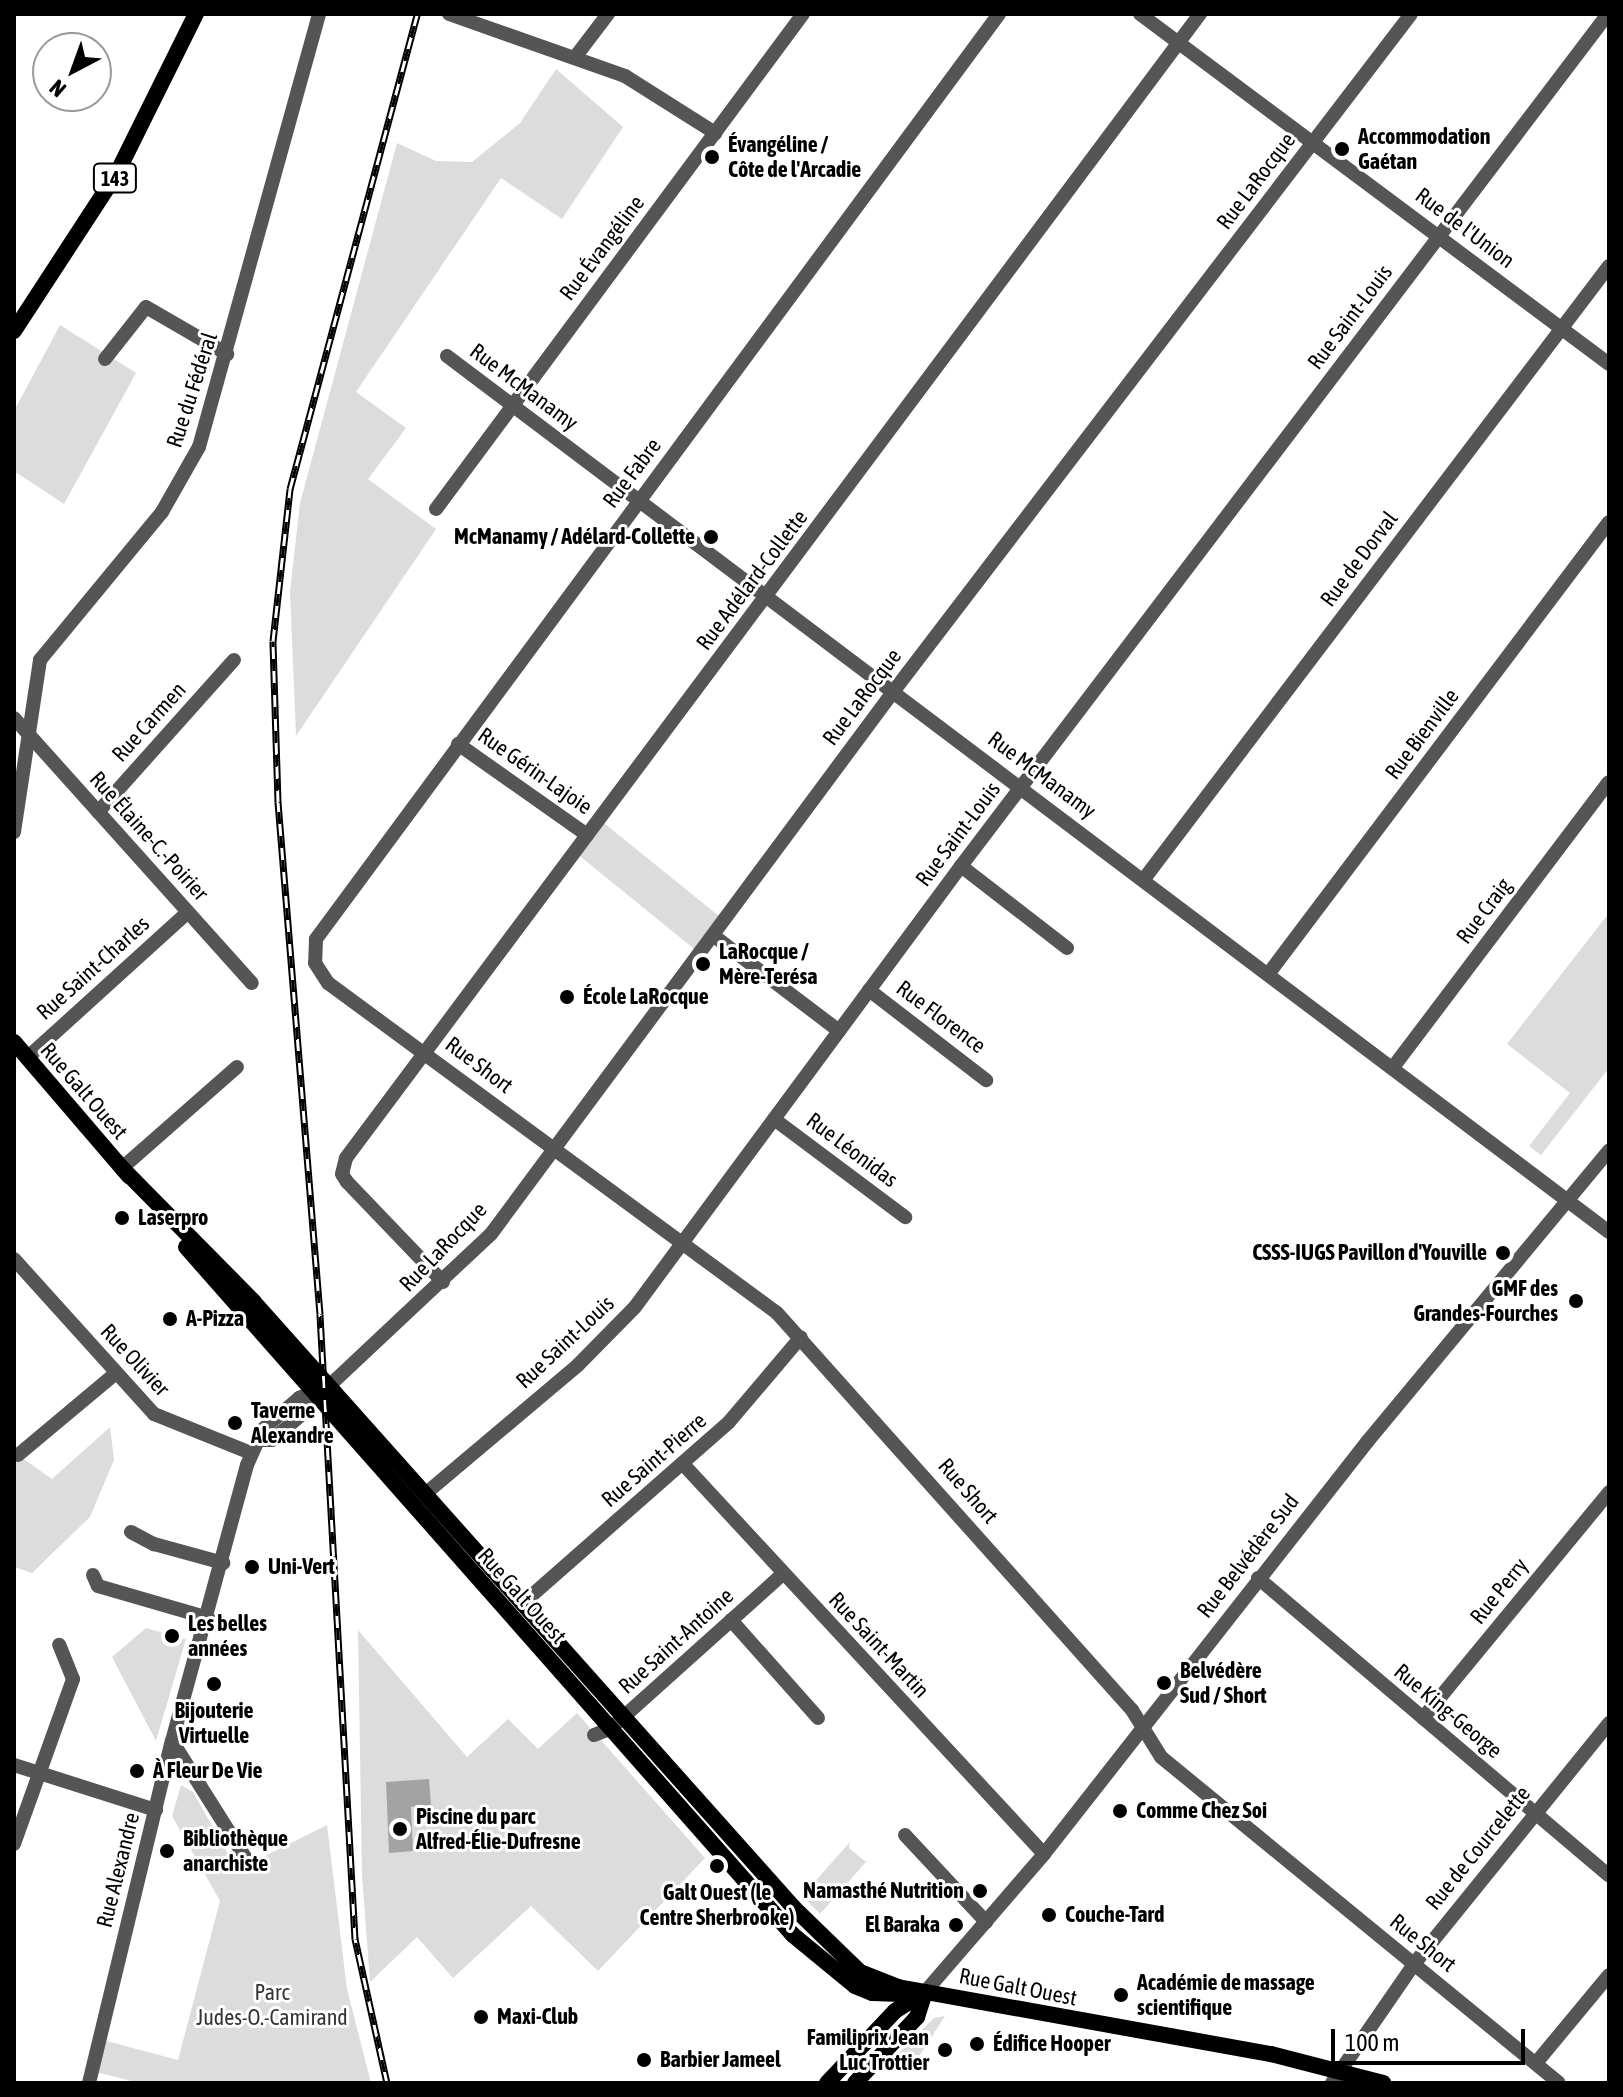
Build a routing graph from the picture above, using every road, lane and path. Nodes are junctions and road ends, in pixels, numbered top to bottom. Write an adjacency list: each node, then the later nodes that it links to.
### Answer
1 (196, 14): 18 (main road, 143)
2 (319, 14): 19 (street, Rue du Fédéral)
3 (449, 14): 12 (street)
4 (608, 14): 12 (street)
5 (803, 14): 13 (street, Rue Évangéline)
6 (999, 14): 24 (street, Rue Fabre)
7 (1140, 14): 11 (street, Rue de l'Union)
8 (1200, 14): 11 (street, Rue Adélard-Collette)
9 (1411, 14): 14 (street, Rue LaRocque)
10 (1608, 14): 15 (street, Rue Saint-Louis)
11 (1178, 43): 14 (street, Rue de l'Union); 27 (street, Rue Adélard-Collette)
12 (576, 56): 13 (street)
13 (715, 133): 23 (street, Rue Évangéline)
14 (1313, 142): 15 (street, Rue de l'Union); 29 (street, Rue LaRocque)
15 (1439, 236): 17 (street, Rue de l'Union); 34 (street, Rue Saint-Louis)
16 (1609, 266): 17 (street, Rue de Dorval)
17 (1561, 328): 22 (street, Rue de l'Union); 39 (street, Rue de Dorval)
18 (14, 331)
19 (227, 354): 21 (street); 31 (street, Rue du Fédéral)
20 (447, 356): 23 (street, Rue McManamy)
21 (105, 359)
22 (1609, 364)
23 (512, 405): 24 (street, Rue McManamy); 25 (street, Rue Évangéline)
24 (638, 502): 27 (street, Rue McManamy); 32 (street, Rue Fabre)
25 (436, 509)
26 (1609, 522): 44 (street, Rue Bienville)
27 (767, 597): 29 (street, Rue McManamy); 37 (street, Rue Adélard-Collette)
28 (234, 660): 35 (street, Rue Carmen)
29 (893, 692): 34 (street, Rue McManamy); 41 (street, Rue LaRocque)
30 (14, 718): 31 (street, Rue Élaine-C.-Poirier)
31 (31, 737): 35 (street, Rue Élaine-C.-Poirier); 36 (street, Rue du Fédéral)
32 (458, 744): 37 (street, Rue Gérin-Lajoie); 43 (street, Rue Fabre)
33 (1609, 782): 51 (street, Rue Craig)
34 (1021, 787): 38 (street, Rue Saint-Louis); 39 (street, Rue McManamy)
35 (98, 812): 40 (street, Rue Élaine-C.-Poirier)
36 (14, 832)
37 (587, 835): 49 (street, Rue Adélard-Collette)
38 (961, 866): 42 (street); 46 (street, Rue Saint-Louis)
39 (1144, 879): 44 (street, Rue McManamy)
40 (188, 912): 45 (street, Rue Élaine-C.-Poirier); 50 (street, Rue Saint-Charles)
41 (714, 936): 47 (street); 55 (street, Rue LaRocque)
42 (1067, 948)
43 (315, 963): 49 (street, Rue Short)
44 (1269, 973): 51 (street, Rue McManamy)
45 (252, 983)
46 (869, 990): 47 (street, Rue Saint-Louis); 53 (street, Rue Florence)
47 (839, 1031): 54 (street, Rue Saint-Louis)
48 (14, 1043): 50 (main road, Rue Galt Ouest)
49 (425, 1052): 55 (street, Rue Short); 63 (street, Rue Adélard-Collette)
50 (27, 1058): 57 (main road, Rue Galt Ouest)
51 (1394, 1066): 58 (street, Rue McManamy)
52 (237, 1067): 57 (street)
53 (986, 1080)
54 (774, 1119): 59 (street, Rue Léonidas); 61 (street, Rue Saint-Louis)
55 (554, 1148): 61 (street, Rue Short); 63 (street, Rue LaRocque)
56 (1609, 1150): 58 (street, Rue Belvédère Sud)
57 (122, 1168): 66 (main road, Rue Galt Ouest); 67 (main road, Rue Galt Ouest)
58 (1569, 1198): 60 (street, Rue McManamy); 77 (street, Rue Belvédère Sud)
59 (905, 1217)
60 (1609, 1232)
61 (685, 1242): 64 (street, Rue Short); 72 (street, Rue Saint-Louis)
62 (14, 1259): 65 (street, Rue Olivier)
63 (443, 1282): 66 (street, Rue LaRocque)
64 (801, 1337): 70 (street, Rue Saint-Pierre); 86 (street, Rue Short)
65 (116, 1373): 68 (street, Rue Olivier); 69 (street)
66 (329, 1386): 67 (street, Rue Alexandre); 72 (main road, Rue Galt Ouest)
67 (314, 1396): 68 (street, Rue Alexandre); 87 (main road, Rue Galt Ouest)
68 (251, 1453): 74 (street, Rue Alexandre)
69 (18, 1455)
70 (683, 1464): 75 (street, Rue Saint-Martin); 78 (street, Rue Saint-Pierre)
71 (1609, 1492): 84 (street, Rue Perry)
72 (425, 1494): 78 (main road, Rue Galt Ouest)
73 (131, 1532): 74 (street)
74 (223, 1563): 79 (street, Rue Alexandre)
75 (783, 1574): 80 (street, Rue Saint-Antoine); 95 (street, Rue Saint-Martin)
76 (93, 1575): 79 (street)
77 (1258, 1578): 84 (street, Rue King-George); 86 (street, Rue Belvédère Sud)
78 (523, 1603): 82 (main road, Rue Galt Ouest)
79 (208, 1618): 88 (street, Rue Alexandre)
80 (731, 1620): 82 (street, Rue Saint-Antoine); 83 (street)
81 (59, 1645): 90 (street)
82 (624, 1717): 87 (street, Rue Saint-Antoine); 101 (main road, Rue Galt Ouest)
83 (818, 1718)
84 (1423, 1718): 92 (street, Rue King-George)
85 (1609, 1723): 92 (street, Rue de Courcelette)
86 (1142, 1730): 95 (street, Rue Belvédère Sud); 99 (street, Rue Short)
87 (602, 1732): 101 (main road, Rue Galt Ouest)
88 (172, 1741): 91 (street, Rue Alexandre); 96 (street)
89 (14, 1765): 90 (street)
90 (39, 1774): 91 (street); 94 (street)
91 (156, 1810): 104 (street, Rue Alexandre)
92 (1534, 1813): 97 (street, Rue King-George); 99 (street, Rue de Courcelette)
93 (905, 1835): 98 (street)
94 (14, 1844)
95 (1044, 1854): 98 (street, Rue Belvédère Sud)
96 (245, 1857)
97 (1609, 1876)
98 (986, 1922): 101 (street, Rue Belvédère Sud)
99 (1414, 1964): 102 (street, Rue Short); 103 (street, Rue de Courcelette)
100 (1609, 1975): 102 (street)
101 (925, 1992): 103 (main road, Rue Galt Ouest); 105 (main road, Rue Belvédère Sud); 106 (main road, Rue Belvédère Sud)
102 (1536, 2063): 108 (street, Rue Short)
103 (1338, 2076): 107 (main road, Rue Galt Ouest)
104 (89, 2083)
105 (827, 2083)
106 (855, 2083)
107 (1383, 2083)
108 (1559, 2083)

